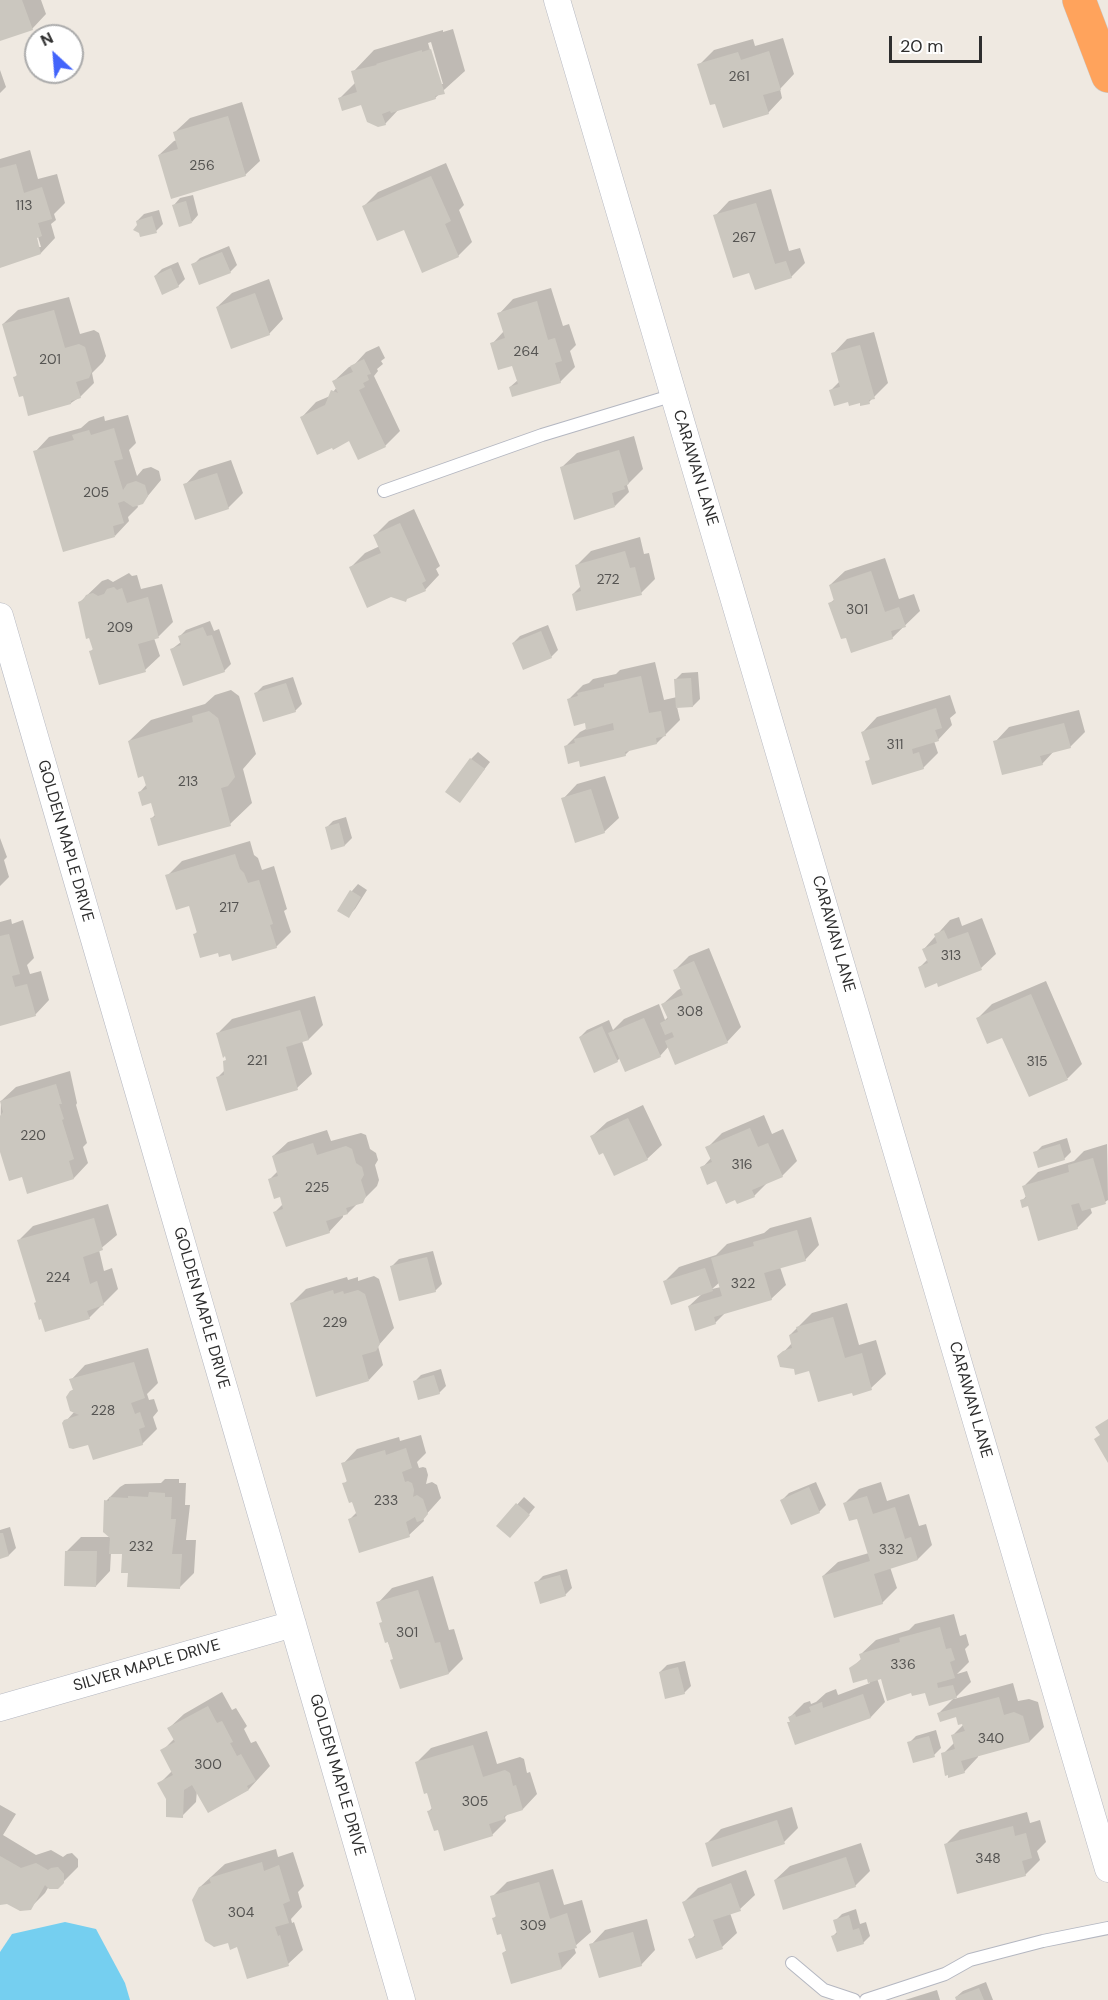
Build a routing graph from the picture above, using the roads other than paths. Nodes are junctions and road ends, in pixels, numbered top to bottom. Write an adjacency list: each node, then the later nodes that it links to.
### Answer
1 (557, 0): 4 (street, CARAWAN LANE)
2 (1079, 0): 3 (highway)
3 (1108, 76)
4 (674, 395): 5 (lane); 9 (street, CARAWAN LANE)
5 (384, 491)
6 (0, 616): 7 (street, GOLDEN MAPLE DRIVE)
7 (293, 1624): 8 (street, SILVER MAPLE DRIVE); 12 (street, GOLDEN MAPLE DRIVE)
8 (0, 1707)
9 (1108, 1869)
10 (1108, 1928): 14 (lane)
11 (792, 1963): 13 (lane)
12 (402, 2000)
13 (854, 2000)
14 (866, 2000)

